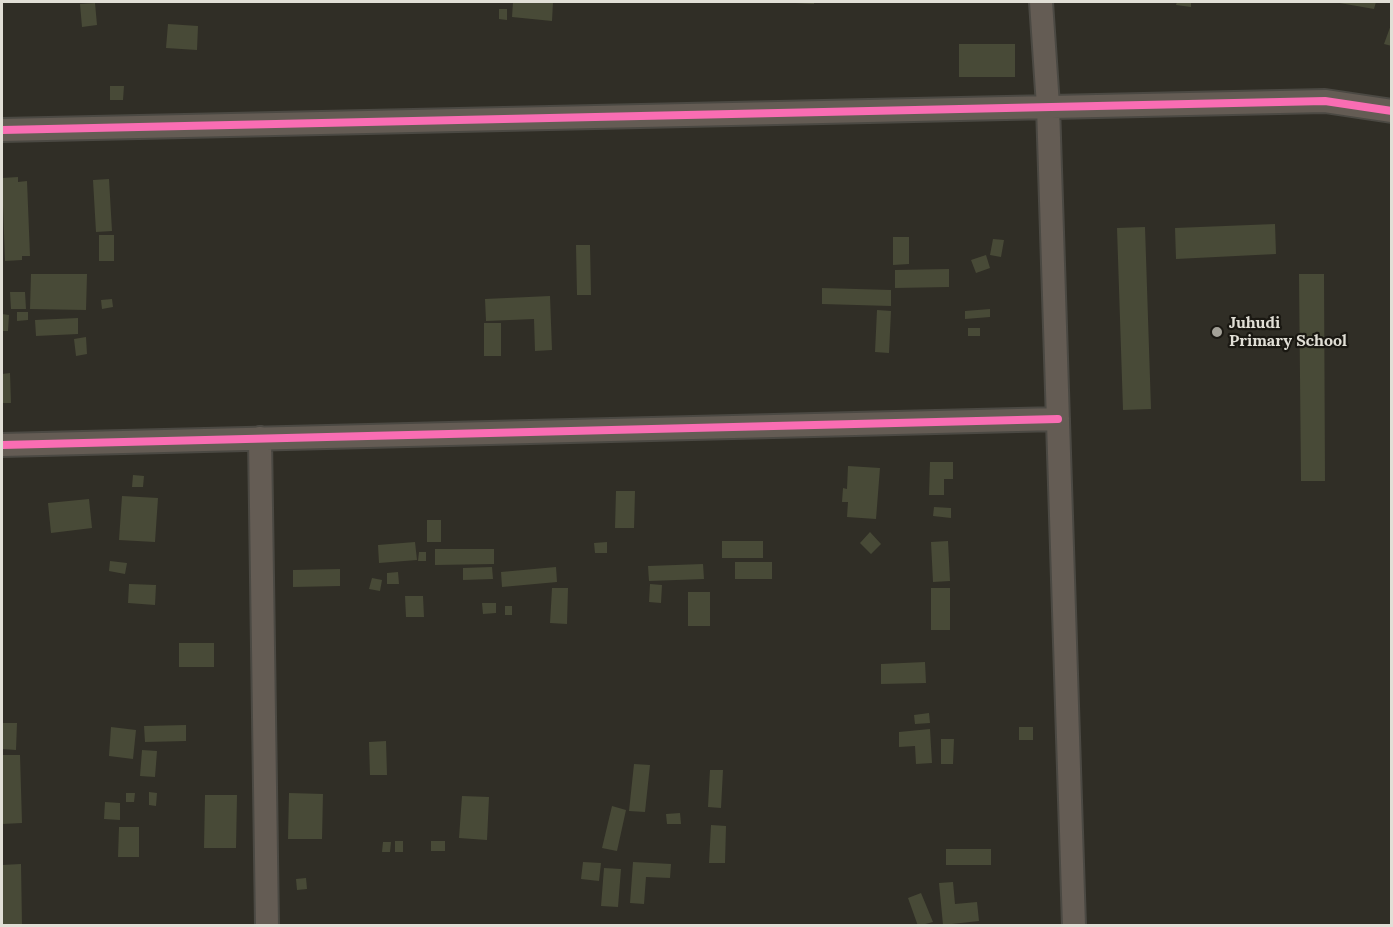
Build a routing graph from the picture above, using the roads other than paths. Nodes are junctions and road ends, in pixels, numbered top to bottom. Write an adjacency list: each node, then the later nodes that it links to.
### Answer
1 (1041, 2): 2 (street)
2 (1048, 106): 3 (street); 4 (street); 5 (street)
3 (1392, 111)
4 (2, 130)
5 (1058, 418): 6 (street); 9 (street)
6 (260, 438): 7 (street); 8 (street)
7 (2, 445)
8 (267, 926)
9 (1074, 926)

